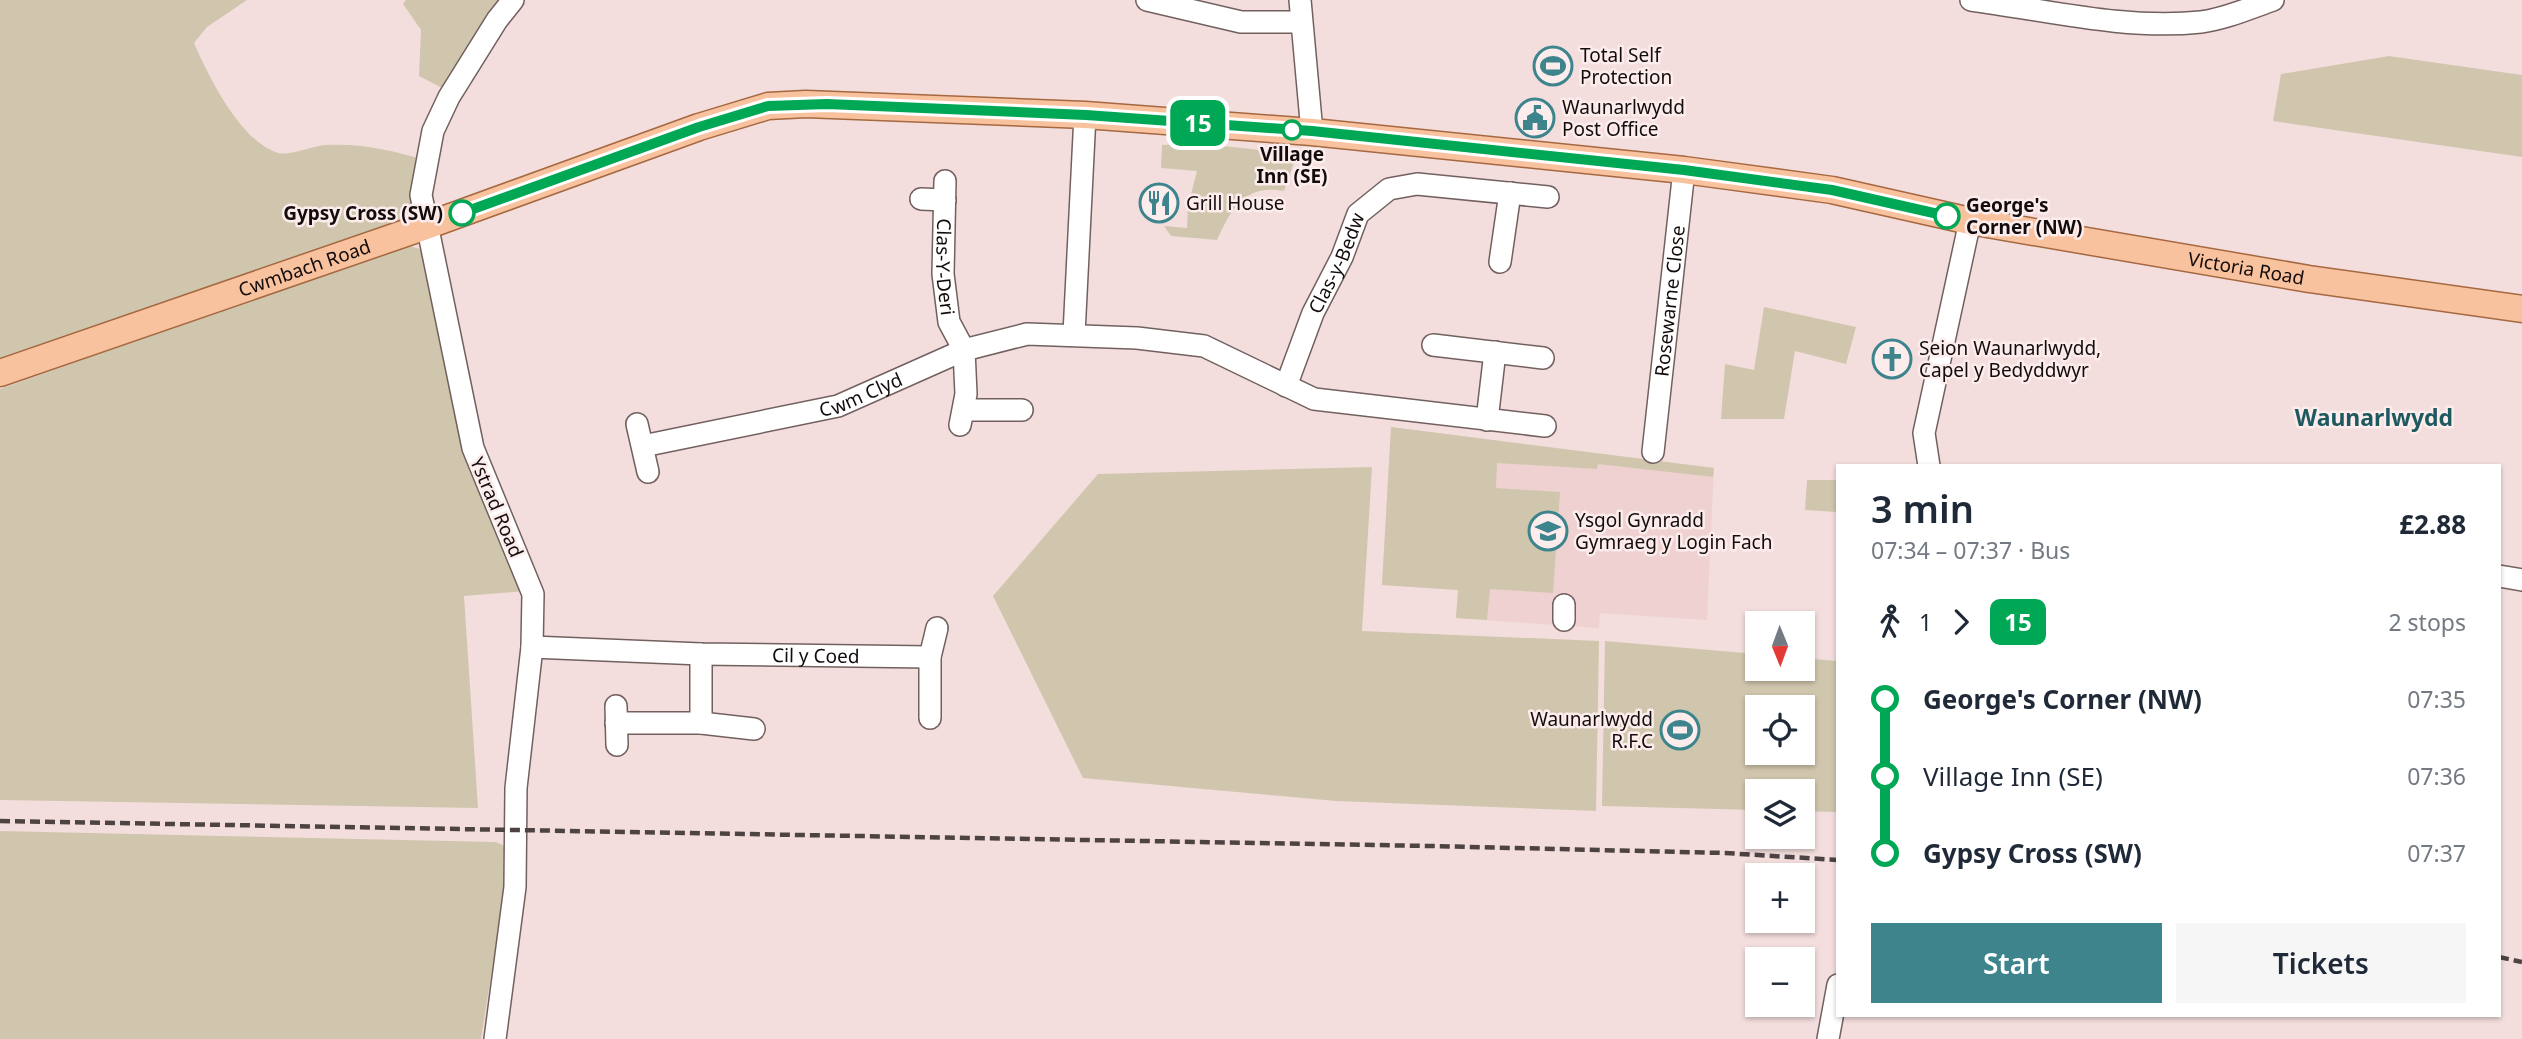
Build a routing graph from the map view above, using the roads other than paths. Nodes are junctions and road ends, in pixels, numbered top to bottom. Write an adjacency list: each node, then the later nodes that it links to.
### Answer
1 (513, 0): 14 (street, Ystrad Road)
2 (1147, 0): 6 (street)
3 (1300, 0): 6 (street)
4 (1972, 0): 5 (street)
5 (2273, 0)
6 (1300, 22): 8 (street)
7 (1086, 115): 8 (main road, Cwmbach Road); 14 (main road, Cwmbach Road); 17 (street)
8 (1312, 131): 9 (main road, Cwmbach Road)
9 (1684, 170): 13 (main road, Victoria Road); 28 (street, Rosewarne Close)
10 (1510, 193): 11 (street, Clas-y-Bedw); 15 (street); 23 (street, Clas-y-Bedw)
11 (1548, 197)
12 (921, 199): 19 (street, Clas-Y-Deri)
13 (1970, 222): 16 (main road, Victoria Road); 30 (street)
14 (426, 226): 22 (main road, Cwmbach Road); 35 (street, Ystrad Road)
15 (1500, 262)
16 (2522, 309)
17 (1074, 334): 19 (street, Cwm Clyd); 23 (street, Cwm Clyd)
18 (1433, 345): 20 (street)
19 (964, 350): 24 (street); 29 (street, Cwm Clyd)
20 (1495, 352): 21 (street); 25 (street)
21 (1543, 358)
22 (0, 373)
23 (1286, 386): 25 (street, Cwm Clyd)
24 (1022, 410)
25 (1487, 420): 27 (street, Cwm Clyd)
26 (637, 424): 29 (street)
27 (1545, 426)
28 (1659, 439)
29 (643, 446): 31 (street)
30 (1929, 464)
31 (648, 472)
32 (2501, 576): 33 (street)
33 (2522, 580)
34 (937, 628): 37 (street)
35 (532, 647): 36 (street, Cil y Coed); 43 (street, Ystrad Road)
36 (701, 654): 37 (street, Cil y Coed); 39 (street)
37 (930, 657): 38 (street)
38 (930, 718)
39 (701, 723): 40 (street); 41 (street)
40 (754, 729)
41 (617, 745)
42 (1836, 996): 44 (street)
43 (497, 1037)
44 (1828, 1039)

